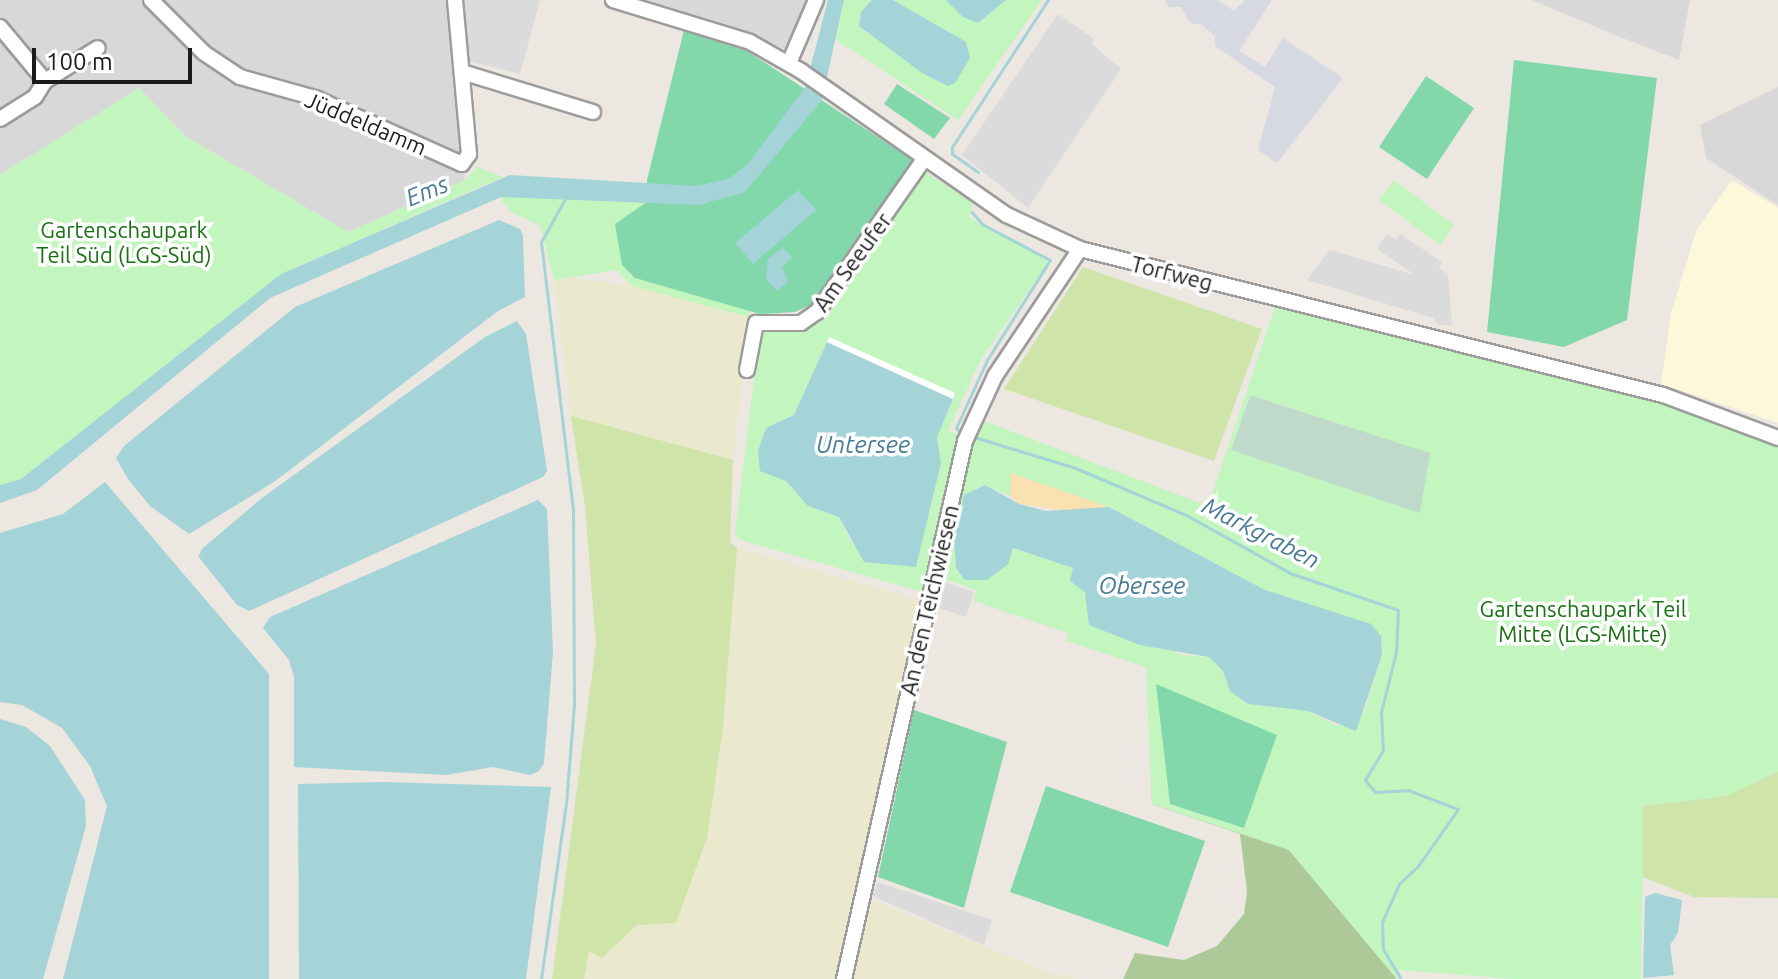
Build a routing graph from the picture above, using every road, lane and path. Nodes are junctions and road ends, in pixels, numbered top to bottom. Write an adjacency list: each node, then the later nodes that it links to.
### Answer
1 (151, 0): 8 (street, Jüddeldamm)
2 (455, 0): 8 (street)
3 (613, 0): 7 (street, Torfweg)
4 (816, 0): 7 (street)
5 (0, 27): 9 (street)
6 (98, 48): 9 (street)
7 (794, 63): 12 (street, Torfweg)
8 (462, 72): 10 (street)
9 (45, 81): 11 (street)
10 (593, 112)
11 (0, 119)
12 (924, 159): 13 (street, Torfweg); 14 (street, Am Seeufer)
13 (1080, 249): 15 (street, Torfweg); 16 (street, An den Teichwiesen)
14 (747, 370)
15 (1778, 438)
16 (844, 979)

